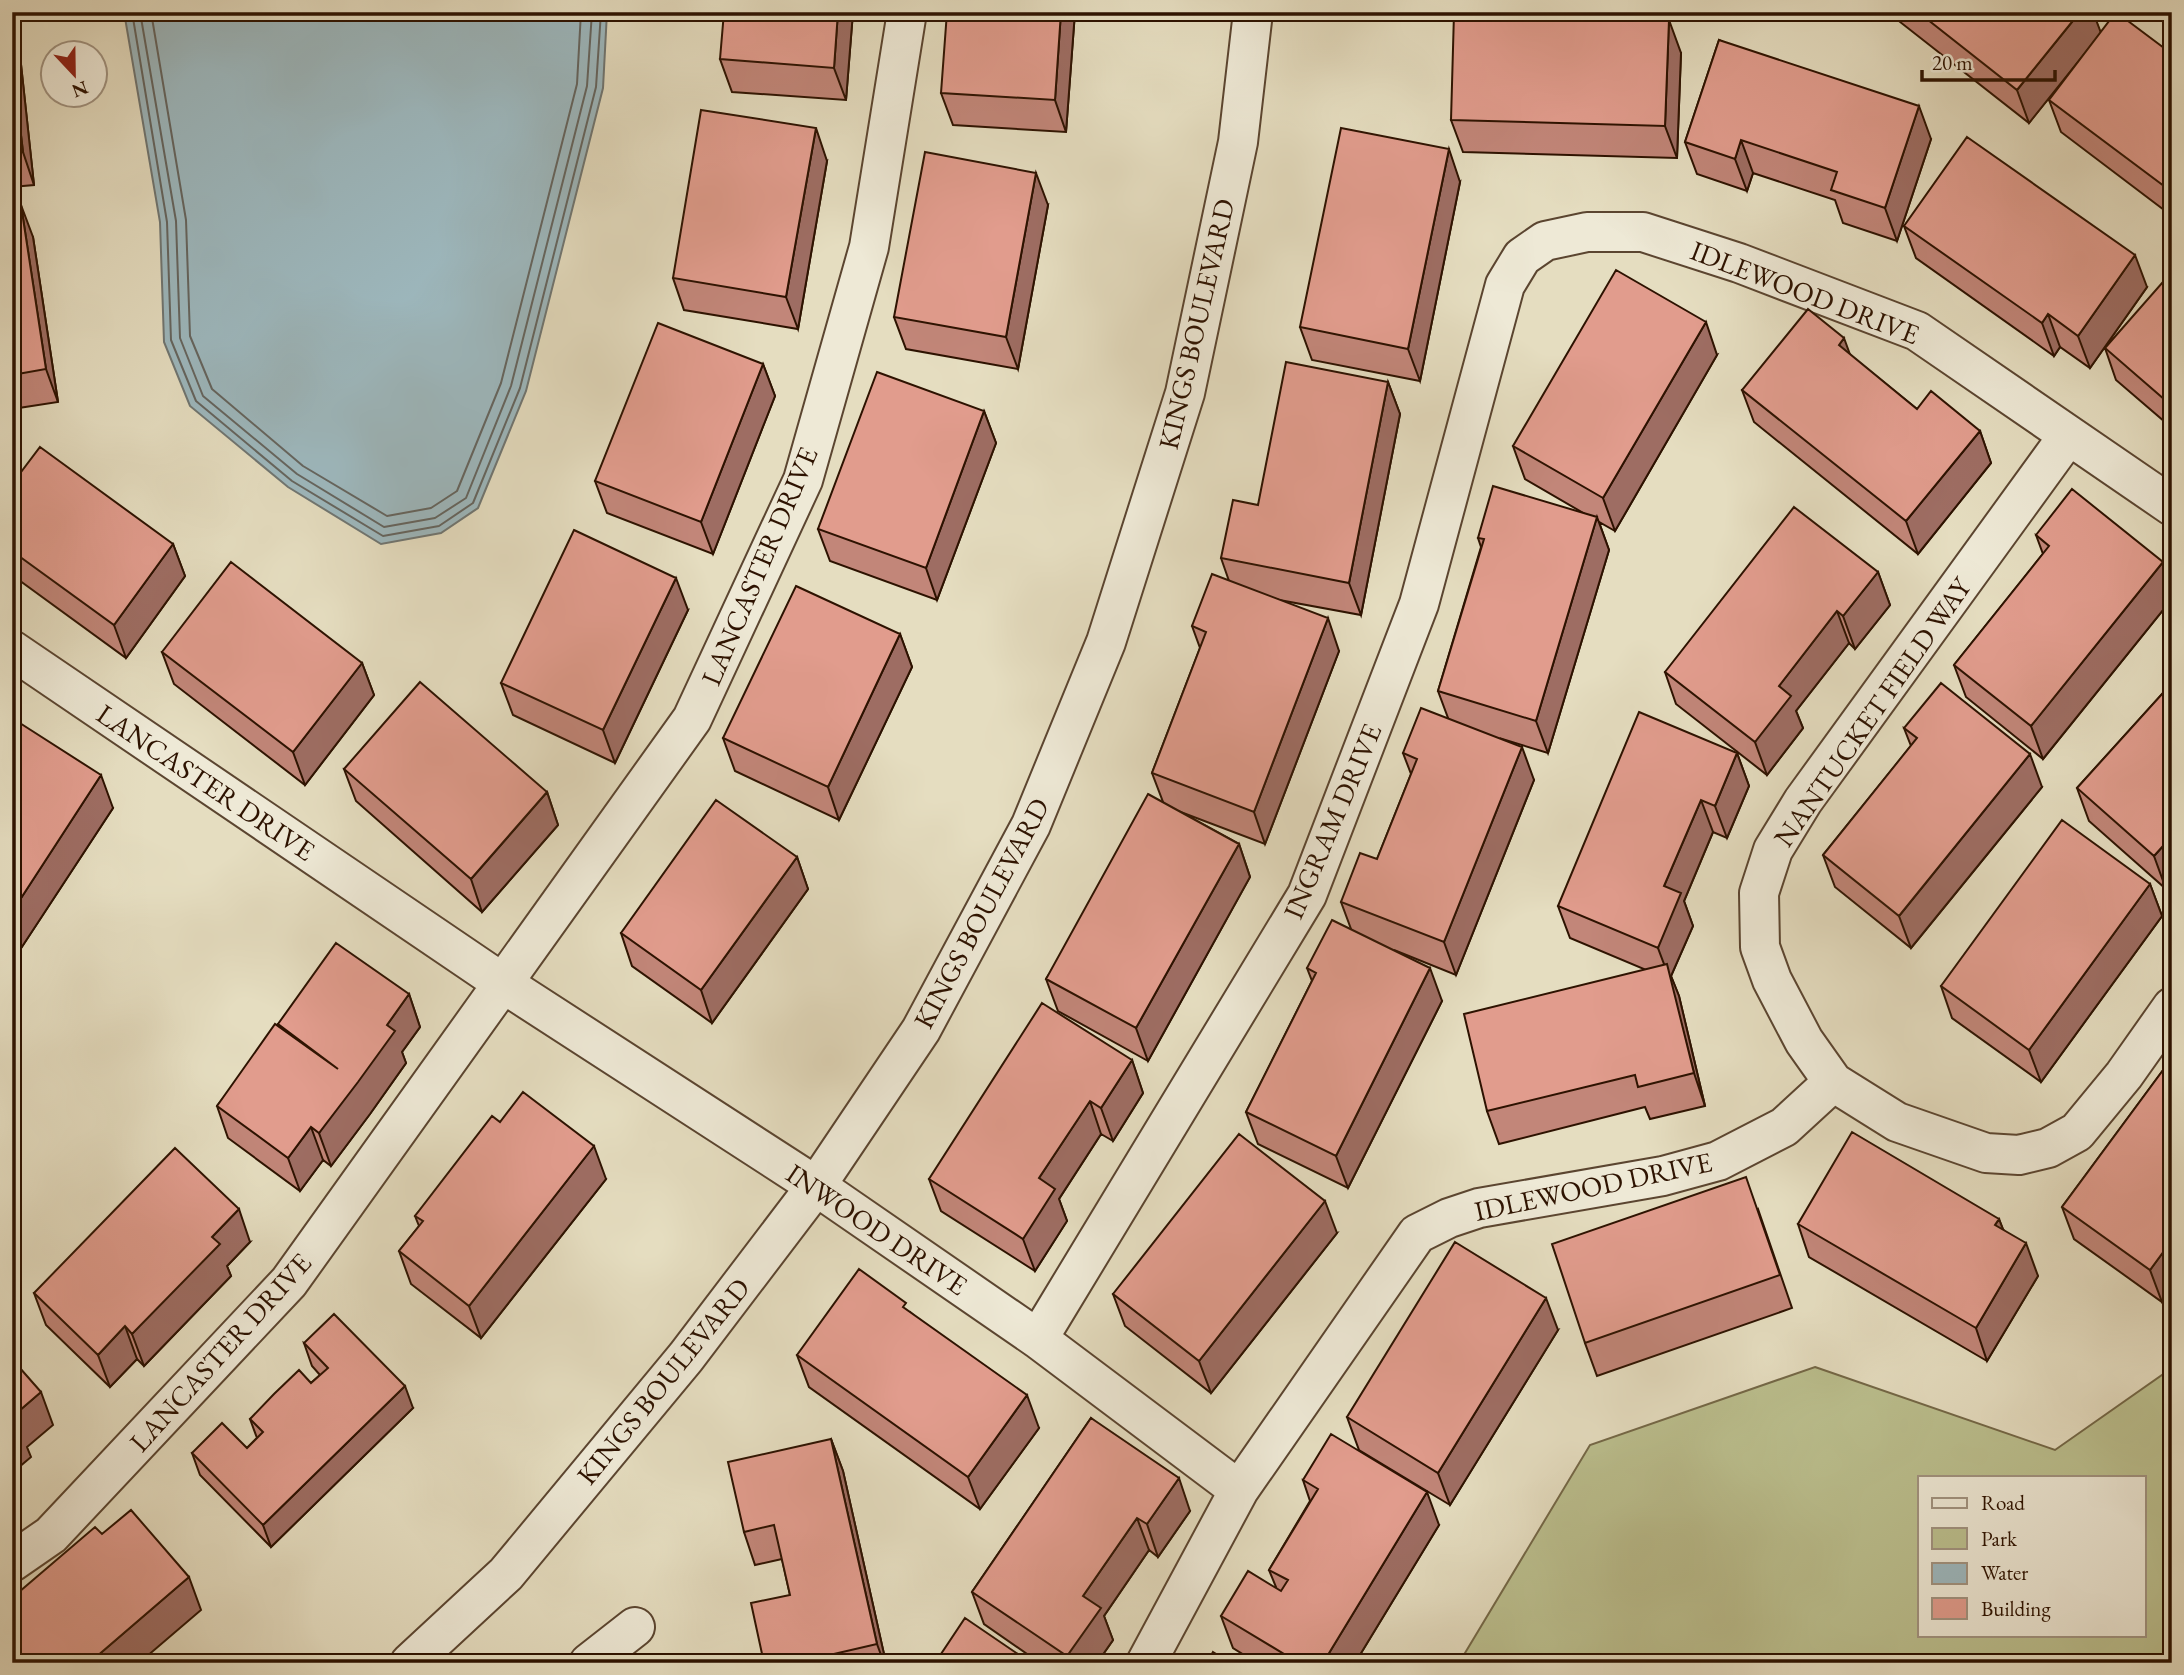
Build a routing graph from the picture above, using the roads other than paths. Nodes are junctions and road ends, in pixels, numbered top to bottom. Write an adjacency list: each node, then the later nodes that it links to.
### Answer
1 (907, 12): 7 (street, LANCASTER DRIVE)
2 (1253, 12): 10 (street, KINGS BOULEVARD)
3 (1522, 257): 4 (street, IDLEWOOD DRIVE); 11 (street, INGRAM DRIVE)
4 (2068, 436): 5 (street, IDLEWOOD DRIVE); 9 (street, NANTUCKET FIELD WAY)
5 (2172, 506)
6 (12, 650): 7 (street, LANCASTER DRIVE)
7 (504, 984): 10 (street, INWOOD DRIVE); 13 (street, LANCASTER DRIVE)
8 (2172, 1007): 9 (street)
9 (1833, 1082): 12 (street, IDLEWOOD DRIVE)
10 (816, 1186): 11 (street, INWOOD DRIVE); 15 (street, KINGS BOULEVARD)
11 (1038, 1339): 12 (street, INWOOD DRIVE)
12 (1238, 1490): 17 (street, IDLEWOOD DRIVE)
13 (12, 1562)
14 (635, 1627): 16 (street)
15 (410, 1663)
16 (589, 1663)
17 (1146, 1663)

